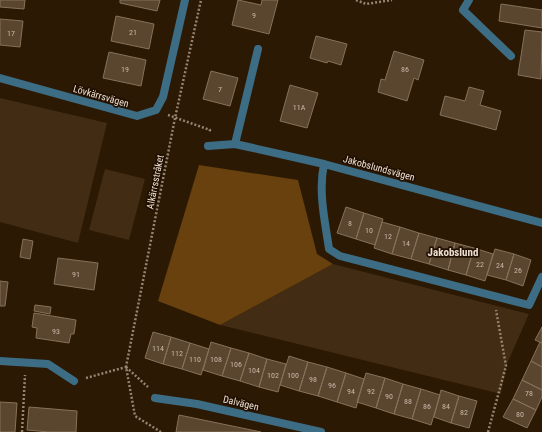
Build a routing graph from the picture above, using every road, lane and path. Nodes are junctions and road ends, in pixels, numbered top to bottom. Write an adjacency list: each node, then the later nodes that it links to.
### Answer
1 (185, 0): 9 (street)
2 (202, 0): 10 (path, Alkärrsstråket)
3 (356, 0): 4 (path)
4 (392, 0)
5 (469, 0): 7 (street)
6 (258, 48): 11 (street)
7 (510, 56)
8 (0, 78): 9 (street, Lövkärrsvägen)
9 (156, 110): 10 (path)
10 (175, 118): 12 (path); 19 (path, Alkärrsstråket)
11 (235, 144): 12 (street, Jakobslundsvägen); 13 (street, Jakobslundsvägen)
12 (208, 146)
13 (324, 164): 14 (street, Jakobslundsvägen); 16 (street)
14 (542, 223)
15 (542, 277): 16 (street)
16 (493, 296): 25 (path)
17 (0, 361): 18 (street)
18 (25, 363): 20 (street); 22 (path)
19 (126, 367): 20 (path); 21 (path); 23 (path)
20 (74, 381)
21 (155, 398): 24 (street, Dalvägen)
22 (22, 432)
23 (161, 432)
24 (321, 432)
25 (488, 432)

